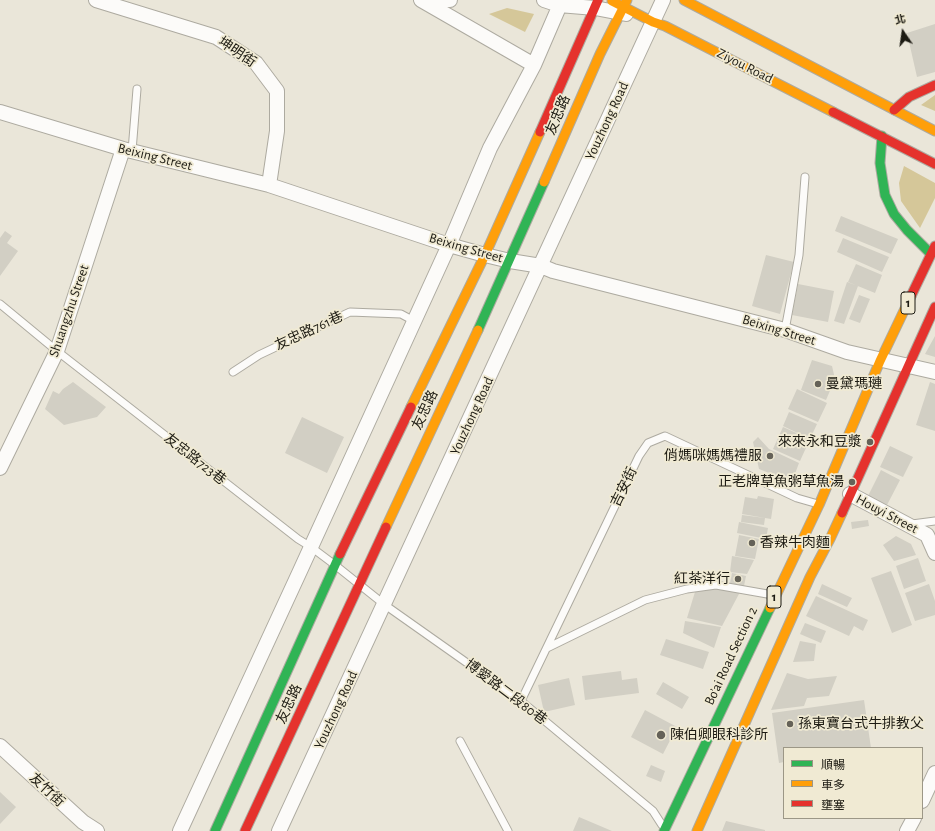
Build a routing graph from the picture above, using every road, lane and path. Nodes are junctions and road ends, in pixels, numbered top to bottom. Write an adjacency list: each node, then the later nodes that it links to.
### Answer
1 (96, 0): 23 (street, 坤明街)
2 (421, 0): 13 (street)
3 (440, 0): 4 (street)
4 (450, 0)
5 (544, 0): 9 (street, Ziyou Road)
6 (610, 0): 11 (street)
7 (663, 0): 12 (street, Youzhong Road)
8 (684, 0): 16 (street)
9 (560, 3): 10 (street, Ziyou Road); 13 (street)
10 (596, 4): 11 (street, Ziyou Road); 26 (street)
11 (624, 6): 12 (street, Ziyou Road); 27 (street, 友忠路)
12 (653, 22): 19 (street, Ziyou Road); 28 (street, Youzhong Road)
13 (534, 65): 24 (street)
14 (935, 85): 16 (street)
15 (137, 89): 20 (lane)
16 (894, 110): 18 (street)
17 (0, 112): 20 (street, Beixing Street)
18 (935, 131)
19 (882, 136): 21 (street, Ziyou Road); 25 (street)
20 (128, 150): 23 (street, Beixing Street); 33 (street, Shuangzhu Street)
21 (935, 164)
22 (804, 177): 32 (lane)
23 (268, 184): 24 (street, Beixing Street)
24 (449, 245): 26 (street, Beixing Street); 31 (street)
25 (933, 250): 34 (street, 1)
26 (485, 255): 27 (street, Beixing Street); 45 (street)
27 (510, 261): 28 (street, Beixing Street); 46 (street, 友忠路)
28 (540, 266): 32 (street, Beixing Street); 48 (street, Youzhong Road)
29 (0, 304): 33 (lane, 友忠路723巷)
30 (935, 307): 35 (street, 1)
31 (414, 321): 36 (lane, 友忠路761巷); 43 (street)
32 (785, 330): 34 (street, Beixing Street)
33 (57, 351): 38 (street, Shuangzhu Street); 43 (lane, 友忠路723巷)
34 (880, 361): 35 (street, Beixing Street); 40 (street, Bo’ai Road Section 2 / 1)
35 (909, 367): 37 (street, Beixing Street); 39 (street, 1)
36 (233, 372)
37 (935, 372)
38 (0, 468)
39 (850, 494): 42 (street, Houyi Street); 63 (street, 1)
40 (818, 505): 47 (street, Bo’ai Road Section 2 / 1); 49 (lane, 吉安街)
41 (935, 521): 42 (lane)
42 (905, 525): 44 (street, Houyi Street)
43 (311, 547): 45 (lane, 友忠路723巷); 57 (street)
44 (935, 553)
45 (335, 565): 46 (lane, 博愛路二段80巷); 58 (street)
46 (359, 585): 48 (lane, 博愛路二段80巷); 59 (street, 友忠路)
47 (775, 596): 49 (lane); 62 (street, Bo’ai Road Section 2 / 1)
48 (385, 605): 50 (lane, 博愛路二段80巷); 60 (street, Youzhong Road)
49 (547, 648): 50 (lane, 吉安街)
50 (521, 701): 62 (lane, 博愛路二段80巷)
51 (460, 741): 61 (lane)
52 (0, 746): 56 (street, 友竹街)
53 (935, 773): 54 (street)
54 (923, 799)
55 (913, 819): 64 (street)
56 (97, 831)
57 (180, 831)
58 (215, 831)
59 (246, 831)
60 (279, 831)
61 (508, 831)
62 (666, 831)
63 (697, 831)
64 (907, 831)

